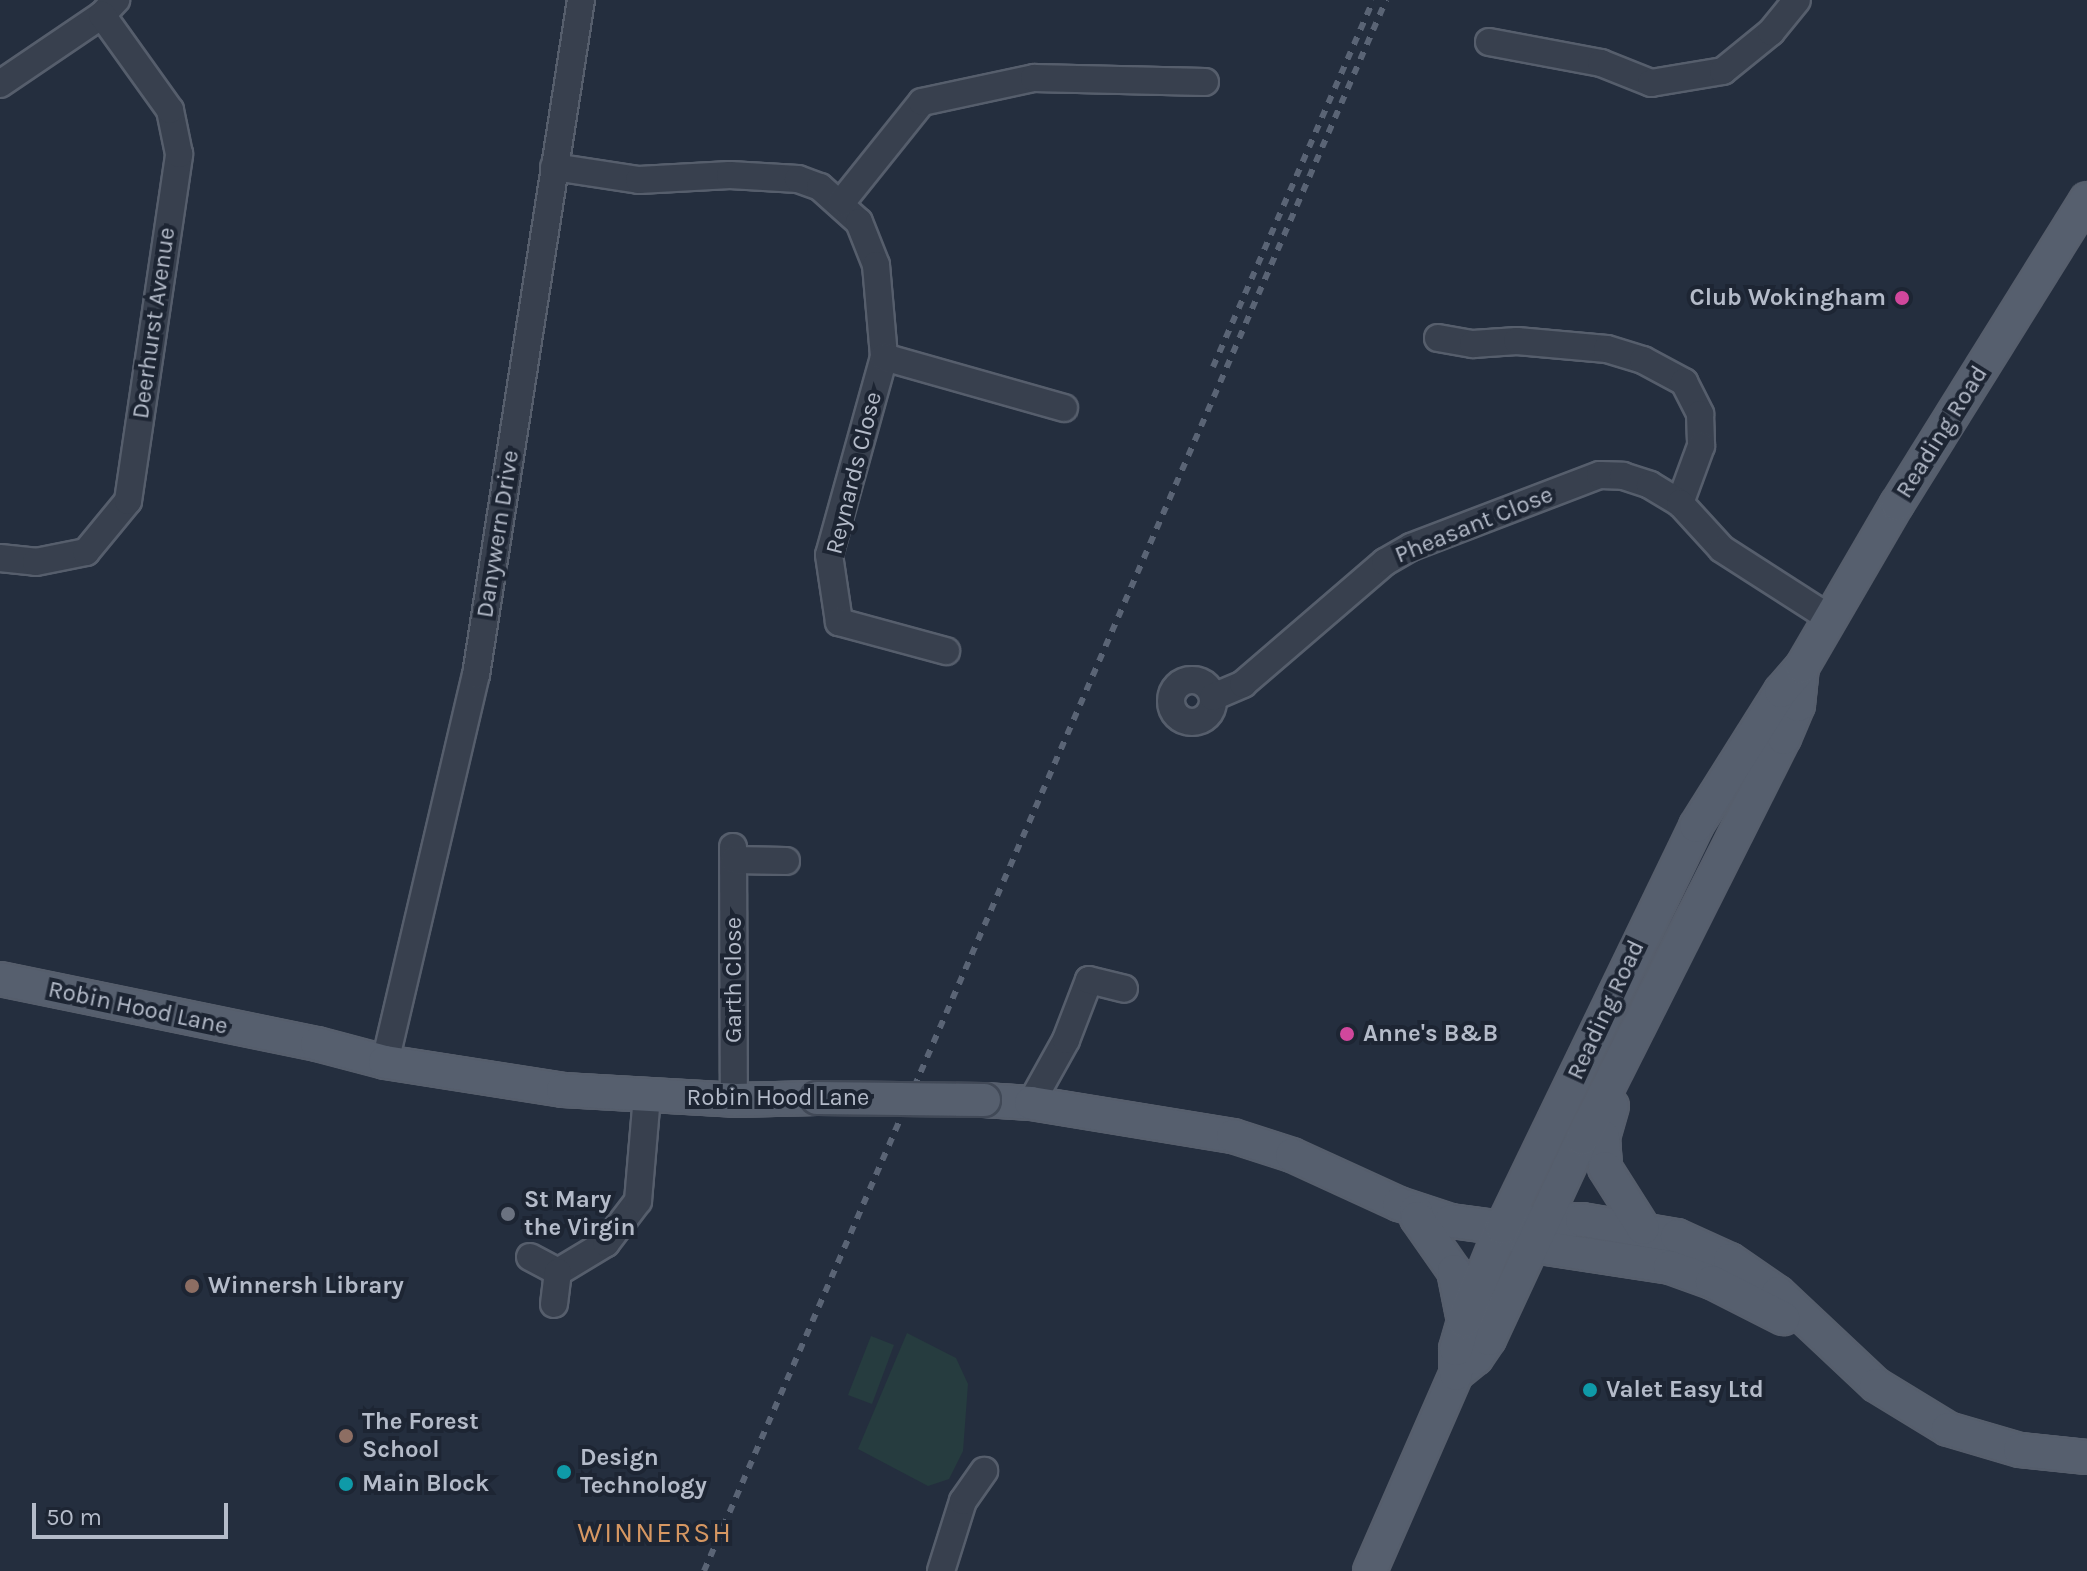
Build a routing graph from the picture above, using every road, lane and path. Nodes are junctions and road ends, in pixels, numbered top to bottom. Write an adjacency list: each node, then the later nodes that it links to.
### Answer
1 (581, 0): 7 (street, Danywern Drive)
2 (1797, 0): 4 (street)
3 (109, 8): 6 (street); 14 (street, Deerhurst Avenue)
4 (1489, 42)
5 (1205, 82): 9 (street)
6 (0, 84)
7 (554, 167): 9 (street, Reynards Close); 22 (street, Danywern Drive)
8 (2087, 199): 15 (main road, Reading Road)
9 (841, 203): 11 (street, Reynards Close)
10 (1438, 338): 13 (street)
11 (884, 357): 12 (street, Reynards Close); 16 (street, Reynards Close)
12 (1064, 408)
13 (1680, 503): 15 (street, Pheasant Close); 18 (street, Pheasant Close)
14 (0, 558)
15 (1828, 617): 17 (main road, Reading Road)
16 (946, 651)
17 (1802, 667): 23 (main road, Reading Road); 28 (main road, Reading Road)
18 (1213, 697)
19 (786, 861): 25 (street, Garth Close)
20 (0, 979): 22 (main road, Robin Hood Lane)
21 (1124, 989): 26 (street)
22 (385, 1062): 24 (main road, Robin Hood Lane)
23 (1618, 1067): 29 (main road); 30 (main road, Reading Road)
24 (647, 1097): 25 (main road, Robin Hood Lane); 32 (street)
25 (734, 1100): 26 (main road, Robin Hood Lane, bridge)
26 (1031, 1103): 27 (main road, Robin Hood Lane)
27 (1416, 1211): 28 (main road, Robin Hood Lane); 34 (main road)
28 (1502, 1228): 30 (main road, Robin Hood Lane); 34 (main road, Reading Road)
29 (1643, 1228): 30 (main road); 35 (main road)
30 (1540, 1233): 35 (main road); 36 (main road, Reading Road)
31 (530, 1257): 32 (street)
32 (558, 1272): 33 (street)
33 (554, 1304)
34 (1464, 1321): 36 (main road, Reading Road)
35 (1829, 1339): 37 (main road)
36 (1456, 1374): 40 (main road, Reading Road)
37 (2087, 1457)
38 (984, 1471): 39 (street)
39 (941, 1571)
40 (1370, 1571)

